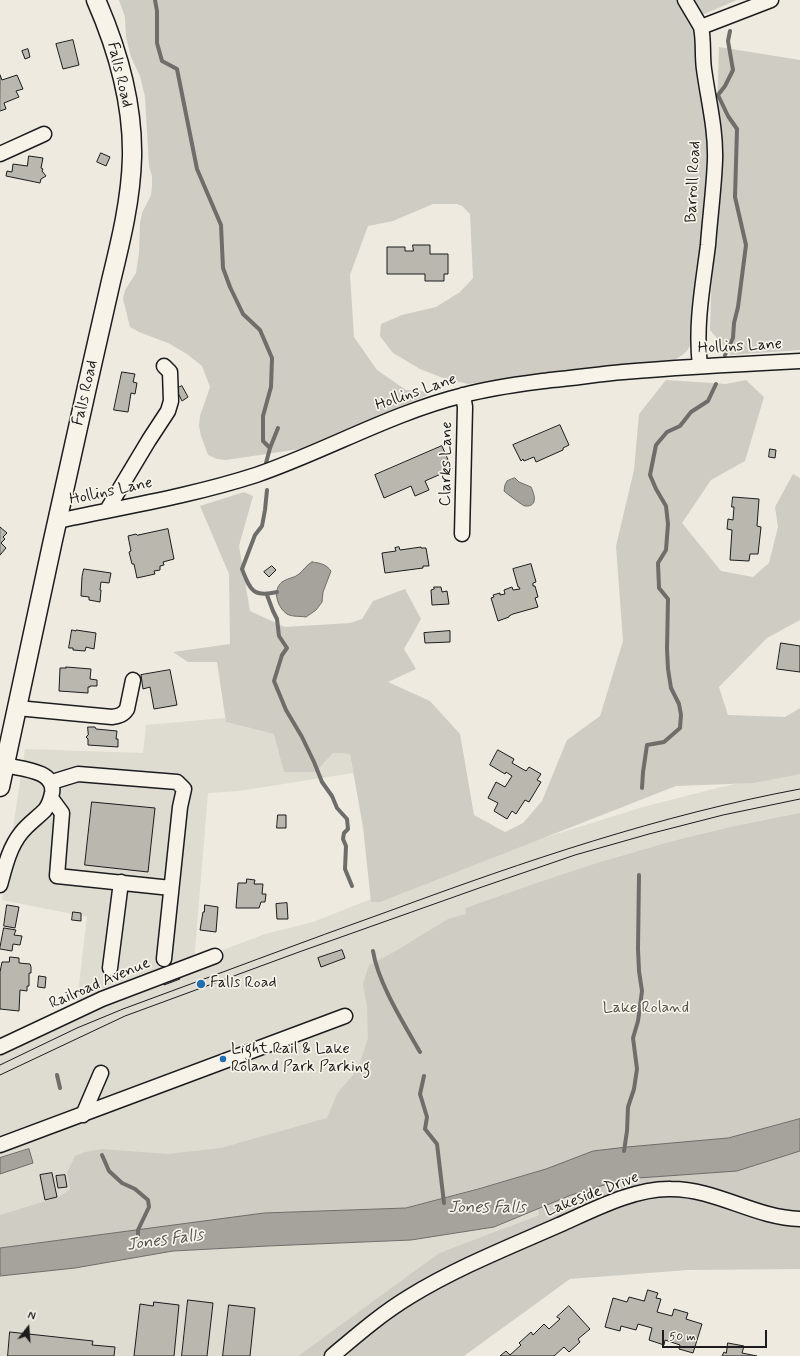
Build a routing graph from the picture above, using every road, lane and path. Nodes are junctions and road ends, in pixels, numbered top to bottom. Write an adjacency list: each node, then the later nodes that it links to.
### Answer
1 (96, 0): 12 (main road, Falls Road)
2 (685, 0): 4 (street)
3 (771, 0): 4 (street)
4 (701, 27): 9 (street, Barroll Road)
5 (44, 134): 6 (street)
6 (0, 154)
7 (800, 361): 9 (street, Hollins Lane)
8 (164, 366): 11 (street)
9 (700, 366): 10 (street, Hollins Lane)
10 (463, 395): 11 (street, Hollins Lane); 13 (street, Clarks Lane)
11 (107, 510): 12 (street, Hollins Lane)
12 (57, 521): 15 (main road, Falls Road)
13 (462, 534)
14 (133, 680): 15 (street)
15 (17, 708): 16 (main road, Falls Road)
16 (5, 766): 17 (street); 18 (main road, Falls Road)
17 (52, 782): 19 (street); 22 (street)
18 (0, 787)
19 (51, 798): 20 (street); 21 (street)
20 (121, 882): 22 (street); 25 (street)
21 (0, 885)
22 (172, 888): 24 (street)
23 (215, 956): 27 (street, Railroad Avenue)
24 (164, 959)
25 (110, 968)
26 (345, 1016): 29 (street)
27 (0, 1047)
28 (101, 1073): 29 (street)
29 (83, 1115): 30 (street)
30 (0, 1145)
31 (800, 1219): 32 (street, Lakeside Drive)
32 (332, 1356)

